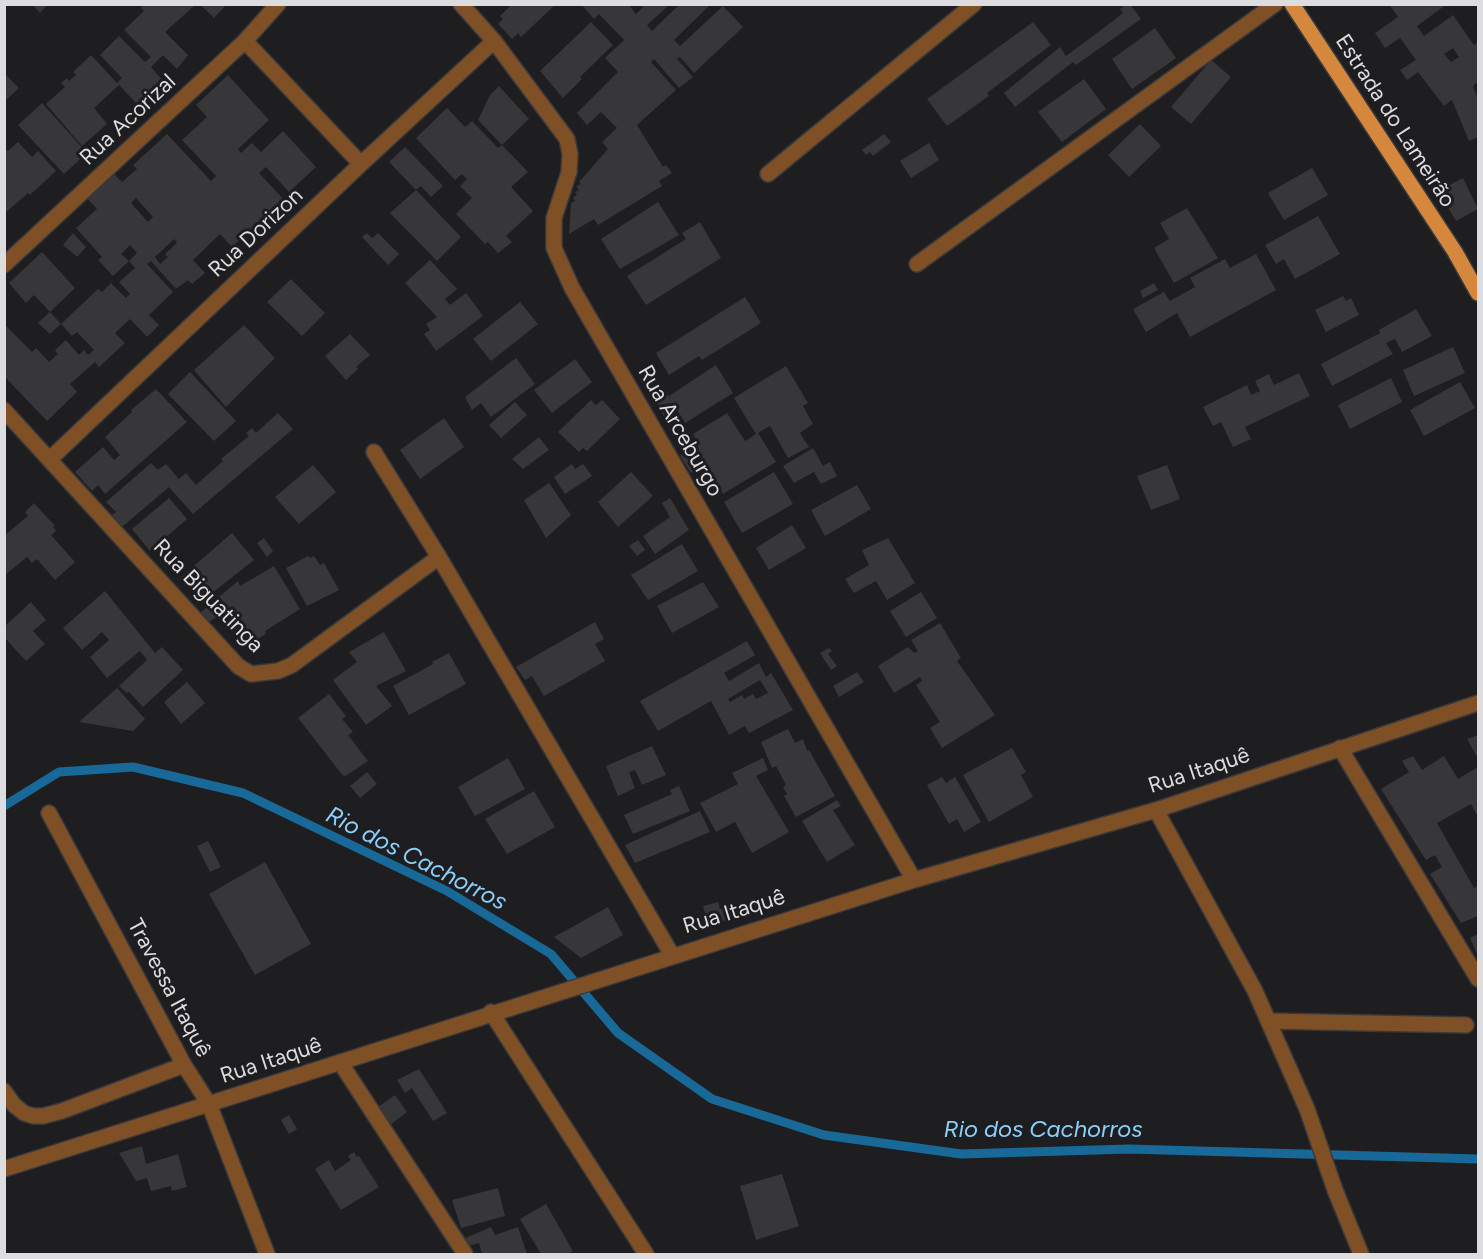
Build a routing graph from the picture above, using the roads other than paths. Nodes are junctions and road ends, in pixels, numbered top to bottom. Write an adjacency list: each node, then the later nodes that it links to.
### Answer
1 (278, 4): 6 (street, Rua Acorizal)
2 (461, 4): 7 (street, Rua Arceburgo)
3 (974, 4): 9 (street)
4 (1275, 4): 10 (street)
5 (1292, 4): 12 (main road, Estrada do Lameirão)
6 (245, 41): 8 (street); 11 (street, Rua Acorizal)
7 (494, 41): 8 (street, Rua Dorizon); 21 (street, Rua Arceburgo)
8 (361, 164): 15 (street, Rua Dorizon)
9 (768, 174)
10 (917, 264)
11 (4, 265)
12 (1479, 293)
13 (4, 410): 15 (street, Rua Biguatinga)
14 (374, 453): 16 (street)
15 (50, 459): 16 (street, Rua Biguatinga)
16 (439, 557): 22 (street)
17 (1479, 703): 18 (street, Rua Itaquê)
18 (1340, 748): 19 (street, Rua Itaquê); 23 (street)
19 (1156, 810): 21 (street, Rua Itaquê); 25 (street)
20 (49, 813): 28 (street, Travessa Itaquê)
21 (914, 880): 22 (street, Rua Itaquê)
22 (672, 956): 24 (street, Rua Itaquê)
23 (1479, 979)
24 (491, 1012): 27 (street, Rua Itaquê); 34 (street)
25 (1268, 1021): 26 (street); 35 (street)
26 (1466, 1025)
27 (340, 1062): 30 (street, Rua Itaquê); 33 (street)
28 (184, 1065): 29 (street); 30 (street, Travessa Itaquê)
29 (4, 1091)
30 (210, 1104): 31 (street, Rua Itaquê); 32 (street, Travessa Itaquê)
31 (4, 1169)
32 (267, 1254)
33 (465, 1254)
34 (646, 1254)
35 (1361, 1254)

